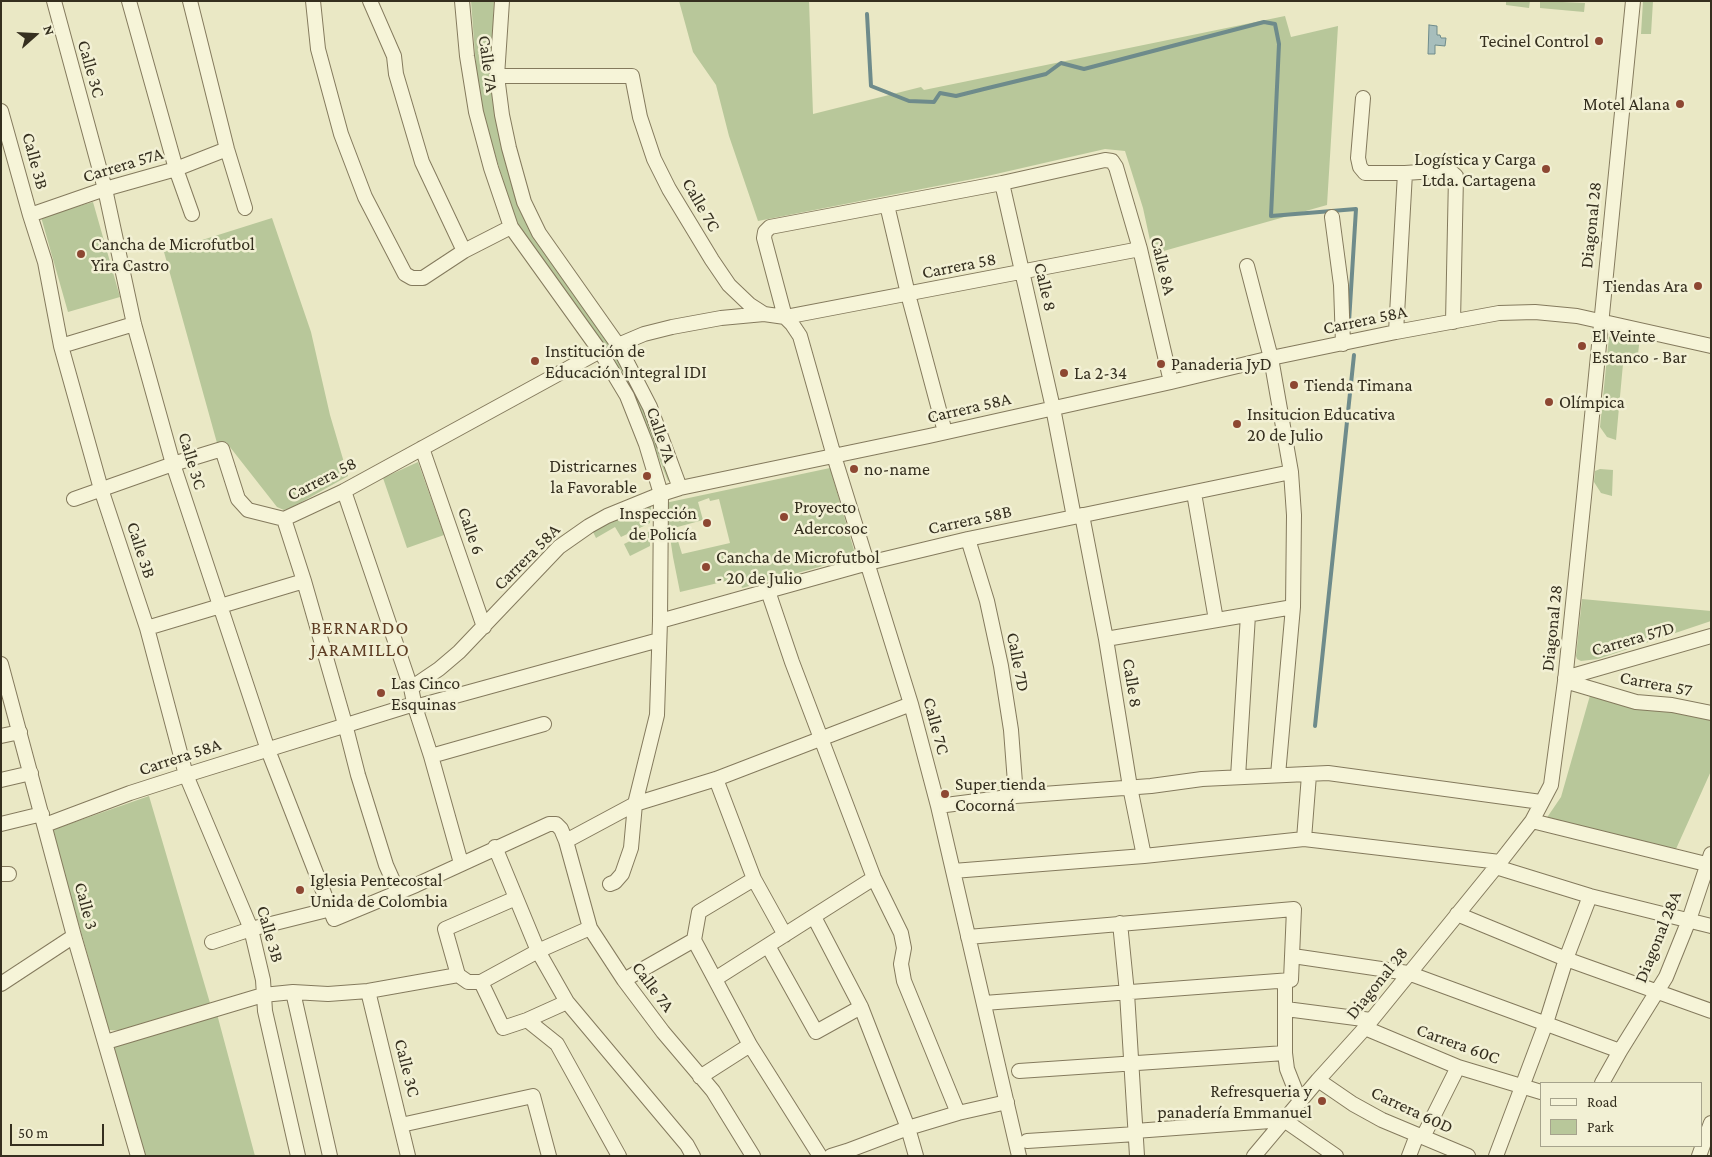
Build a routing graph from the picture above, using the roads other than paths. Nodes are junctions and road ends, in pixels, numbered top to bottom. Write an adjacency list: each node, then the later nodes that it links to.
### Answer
1 (54, 1): 16 (street, Calle 3C)
2 (129, 1): 13 (street)
3 (190, 1): 12 (street)
4 (313, 1): 24 (street)
5 (370, 1): 24 (street)
6 (462, 1): 22 (street, Calle 7A)
7 (502, 1): 9 (street, Calle 7A)
8 (1633, 1): 30 (street, Diagonal 28)
9 (498, 76): 28 (street, Calle 7C); 35 (street, Calle 7A)
10 (1363, 98): 14 (street)
11 (1, 111): 20 (street, Calle 3B)
12 (227, 149): 13 (street, Carrera 57A); 18 (street)
13 (176, 169): 16 (street, Carrera 57A); 19 (street)
14 (1405, 173): 31 (street); 33 (street)
15 (1002, 183): 17 (street); 23 (street, Calle 8A); 26 (street, Calle 8)
16 (105, 188): 20 (street, Carrera 57A); 32 (street, Calle 3C)
17 (887, 205): 27 (street); 29 (street, Calle 7C)
18 (245, 208)
19 (192, 214)
20 (30, 216): 36 (street, Calle 3B)
21 (1332, 217): 34 (street)
22 (511, 228): 24 (street); 38 (street, Calle 7A)
23 (1140, 249): 26 (street, Carrera 58); 40 (street, Calle 8A)
24 (464, 251)
25 (1247, 266): 39 (street)
26 (1023, 273): 27 (street, Carrera 58); 41 (street, Calle 8)
27 (908, 294): 29 (street, Carrera 58); 42 (street)
28 (764, 314): 29 (street, Calle 7C); 35 (street)
29 (785, 317): 44 (street, Calle 7C)
30 (1601, 321): 31 (street, Carrera 58A); 37 (street); 70 (street, Diagonal 28)
31 (1452, 322): 33 (street, Carrera 58A)
32 (134, 324): 36 (street); 45 (street, Calle 3C)
33 (1396, 332): 34 (street, Carrera 58A)
34 (1342, 344): 39 (street, Carrera 58A)
35 (618, 345): 47 (street, Calle 7A)
36 (61, 346): 48 (street, Calle 3B)
37 (1711, 346)
38 (600, 351): 43 (street, Carrera 58); 51 (street, Calle 7A)
39 (1270, 358): 40 (street, Carrera 58A); 46 (street)
40 (1171, 382): 41 (street, Carrera 58A)
41 (1053, 408): 42 (street, Carrera 58A); 53 (street, Calle 8)
42 (945, 432): 44 (street, Carrera 58A)
43 (422, 448): 49 (street, Carrera 58); 64 (street, Calle 6)
44 (834, 456): 47 (street, Carrera 58A); 56 (street, Calle 7C)
45 (173, 464): 48 (street, Carrera 58); 54 (street, Carrera 58); 60 (street, Calle 3C)
46 (1291, 472): 50 (street, Carrera 58B); 59 (street)
47 (680, 488): 51 (street, Carrera 58A)
48 (101, 489): 52 (street, Carrera 58); 65 (street, Calle 3B)
49 (344, 491): 54 (street, Carrera 58); 71 (street)
50 (1194, 493): 53 (street, Carrera 58B); 62 (street)
51 (661, 494): 63 (street, Calle 7A); 64 (street, Carrera 58A)
52 (74, 499)
53 (1078, 516): 55 (street, Carrera 58B); 67 (street, Calle 8)
54 (284, 519): 57 (street)
55 (968, 539): 56 (street, Carrera 58B); 91 (street, Calle 7D)
56 (868, 563): 58 (street, Carrera 58B); 72 (street, Calle 7C)
57 (304, 581): 60 (street); 76 (street)
58 (768, 591): 63 (street, Carrera 58B); 80 (street)
59 (1292, 607): 61 (street); 85 (street)
60 (219, 608): 65 (street); 81 (street, Calle 3C)
61 (1248, 615): 62 (street); 87 (street)
62 (1216, 620): 67 (street)
63 (660, 621): 68 (street, Calle 7A)
64 (484, 627): 71 (street, Carrera 58A)
65 (147, 628): 84 (street, Calle 3B)
66 (1711, 636): 70 (street, Carrera 57D)
67 (1106, 639): 90 (street, Calle 8)
68 (659, 640): 73 (street, Carrera 58A); 93 (street, Calle 7A)
69 (1, 664): 74 (street, Calle 3)
70 (1565, 679): 75 (street, Carrera 57); 92 (street, Diagonal 28)
71 (411, 688): 73 (street)
72 (911, 704): 80 (street); 94 (street, Calle 7C)
73 (414, 706): 76 (street, Carrera 58A); 82 (street)
74 (7, 707): 78 (street, Calle 3)
75 (1711, 713)
76 (345, 724): 81 (street, Carrera 58A); 109 (street)
77 (544, 724): 82 (street)
78 (20, 732): 79 (street); 83 (street, Calle 3)
79 (1, 736)
80 (822, 738): 88 (street); 106 (street)
81 (268, 750): 84 (street, Carrera 58A); 112 (street, Calle 3C)
82 (431, 756): 103 (street)
83 (31, 773): 89 (street); 95 (street, Calle 3)
84 (186, 774): 95 (street, Carrera 58A); 119 (street, Calle 3B)
85 (1278, 775): 86 (street); 87 (street)
86 (1309, 775): 92 (street); 98 (street)
87 (1238, 777): 90 (street)
88 (716, 779): 93 (street); 107 (street)
89 (1, 780)
90 (1130, 787): 91 (street); 101 (street, Calle 8)
91 (1016, 796): 94 (street)
92 (1541, 802): 96 (street, Diagonal 28)
93 (634, 804): 99 (street); 108 (street, Calle 7A)
94 (938, 806): 105 (street, Calle 7C)
95 (43, 820): 97 (street, Carrera 58A); 121 (street, Calle 3)
96 (1532, 821): 102 (street); 104 (street, Diagonal 28)
97 (1, 824)
98 (1304, 839): 101 (street); 104 (street)
99 (566, 842): 100 (street, Calle 7A); 118 (street, Calle 7A)
100 (495, 847): 103 (street); 111 (street)
101 (1144, 856): 105 (street)
102 (1708, 858): 115 (street, Diagonal 28A)
103 (461, 863): 109 (street)
104 (1498, 864): 110 (street); 113 (street, Diagonal 28)
105 (953, 870): 122 (street, Calle 7C)
106 (874, 878): 114 (street); 163 (street)
107 (754, 880): 120 (street); 123 (street)
108 (610, 884)
109 (398, 892): 112 (street)
110 (1590, 896): 115 (street); 128 (street)
111 (516, 898): 126 (street); 130 (street)
112 (332, 914): 119 (street)
113 (1457, 914): 128 (street); 129 (street, Diagonal 28)
114 (814, 917): 120 (street); 143 (street)
115 (1689, 920): 117 (street); 138 (street, Diagonal 28A)
116 (1120, 923): 122 (street); 127 (street); 139 (street)
117 (1711, 926)
118 (590, 928): 126 (street); 132 (street, Calle 7A)
119 (251, 929): 124 (street); 140 (street, Calle 3B)
120 (785, 935): 125 (street)
121 (74, 936): 135 (street); 149 (street, Calle 3)
122 (968, 937): 142 (street, Calle 7C)
123 (694, 940): 131 (street); 132 (street)
124 (212, 942)
125 (768, 946): 131 (street); 143 (street)
126 (538, 950): 134 (street); 141 (street)
127 (1293, 956): 129 (street); 133 (street)
128 (1566, 959): 138 (street); 147 (street)
129 (1408, 973): 147 (street); 148 (street, Diagonal 28)
130 (458, 975): 134 (street); 136 (street)
131 (715, 979): 150 (street)
132 (624, 980): 156 (street, Calle 7A)
133 (1285, 981): 139 (street); 144 (street)
134 (481, 982): 146 (street)
135 (1, 984)
136 (368, 990): 137 (street); 166 (street, Calle 3C)
137 (293, 992): 140 (street); 176 (street)
138 (1657, 992): 145 (street); 151 (street, Diagonal 28A)
139 (1127, 993): 142 (street); 153 (street)
140 (263, 995): 149 (street); 175 (street, Calle 3B)
141 (567, 1002): 146 (street); 180 (street)
142 (984, 1004): 161 (street, Calle 7C)
143 (861, 1007): 167 (street)
144 (1286, 1009): 148 (street, Carrera 60C); 152 (street)
145 (1711, 1011)
146 (527, 1020): 179 (street)
147 (1546, 1023): 151 (street); 159 (street)
148 (1368, 1024): 154 (street, Carrera 60C); 157 (street, Diagonal 28)
149 (106, 1042): 174 (street, Calle 3)
150 (750, 1045): 156 (street); 182 (street)
151 (1620, 1051): 158 (street, Diagonal 28A)
152 (1285, 1053): 153 (street); 162 (street)
153 (1131, 1064): 155 (street); 168 (street)
154 (1458, 1067): 159 (street, Carrera 60C); 169 (street)
155 (1019, 1071)
156 (700, 1077): 181 (street, Calle 7A)
157 (1318, 1080): 162 (street, Diagonal 28); 169 (street, Carrera 60D)
158 (1603, 1082)
159 (1521, 1086): 160 (street, Carrera 60C); 190 (street)
160 (1540, 1092)
161 (1006, 1102): 163 (street); 173 (street, Calle 7C)
162 (1300, 1102): 164 (street, Diagonal 28)
163 (958, 1113): 167 (street)
164 (1284, 1120): 168 (street); 186 (street, Diagonal 28); 187 (street)
165 (1711, 1123): 170 (street)
166 (401, 1125): 177 (street, Calle 3C); 178 (street)
167 (908, 1128): 172 (street); 184 (street)
168 (1135, 1133): 171 (street); 185 (street)
169 (1420, 1136): 188 (street); 189 (street, Carrera 60D)
170 (1703, 1137)
171 (1027, 1141)
172 (848, 1154): 183 (street)
173 (1017, 1155)
174 (138, 1156)
175 (298, 1156)
176 (330, 1156)
177 (408, 1156)
178 (549, 1156)
179 (619, 1156)
180 (694, 1156)
181 (752, 1156)
182 (820, 1156)
183 (831, 1156)
184 (916, 1156)
185 (1137, 1156)
186 (1254, 1156)
187 (1336, 1156)
188 (1409, 1156)
189 (1468, 1156)
190 (1496, 1156)

